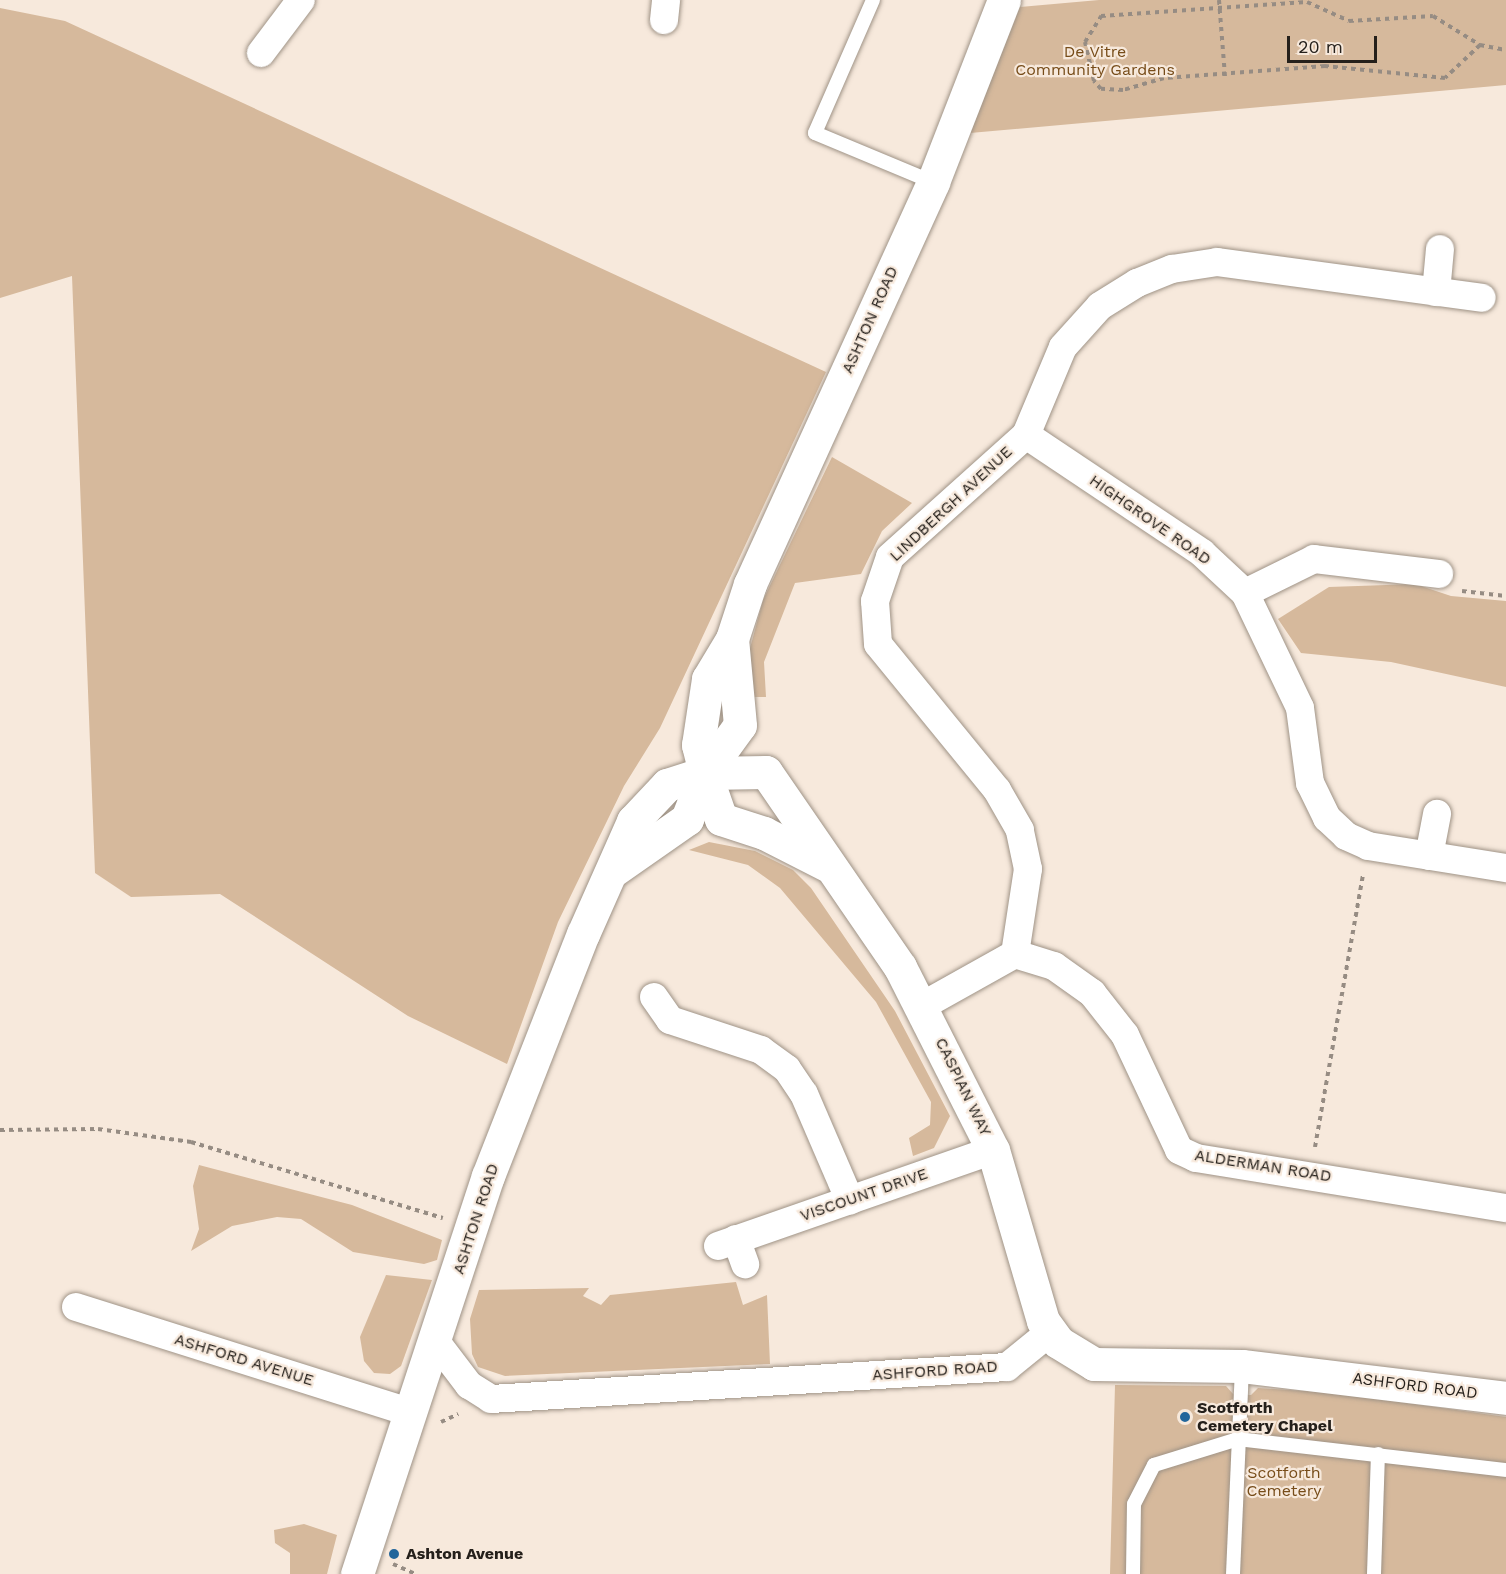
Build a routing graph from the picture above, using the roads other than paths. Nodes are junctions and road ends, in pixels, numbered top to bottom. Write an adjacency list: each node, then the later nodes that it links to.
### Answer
1 (301, 0): 4 (street)
2 (873, 0): 5 (lane)
3 (1000, 1): 5 (main road, ASHTON ROAD)
4 (261, 53)
5 (933, 182): 12 (main road, ASHTON ROAD)
6 (1440, 249): 7 (street)
7 (1436, 292): 8 (street, LINDBERGH AVENUE); 9 (street, LINDBERGH AVENUE)
8 (1482, 298)
9 (1026, 435): 11 (street, HIGHGROVE ROAD); 17 (street, LINDBERGH AVENUE)
10 (1439, 574): 11 (street)
11 (1245, 593): 14 (street, HIGHGROVE ROAD)
12 (705, 773): 15 (main road, CASPIAN WAY); 15 (main road, CASPIAN WAY); 26 (main road, ASHTON ROAD)
13 (1437, 814): 14 (street)
14 (1429, 856): 16 (street, HIGHGROVE ROAD)
15 (827, 865): 19 (main road, CASPIAN WAY)
16 (1506, 868)
17 (1015, 954): 19 (street); 22 (street, ALDERMAN ROAD)
18 (654, 997): 21 (street)
19 (922, 1006): 20 (main road, CASPIAN WAY)
20 (993, 1150): 21 (street, VISCOUNT DRIVE); 25 (main road, CASPIAN WAY)
21 (850, 1201): 23 (street, VISCOUNT DRIVE)
22 (1506, 1208)
23 (733, 1250)
24 (76, 1307): 29 (street, ASHFORD AVENUE)
25 (1049, 1333): 26 (street, ASHFORD ROAD); 27 (main road, ASHFORD ROAD)
26 (437, 1344): 29 (main road, ASHTON ROAD)
27 (1242, 1366): 28 (main road, ASHFORD ROAD); 30 (lane)
28 (1506, 1398)
29 (412, 1413): 33 (main road, ASHTON ROAD)
30 (1238, 1439): 31 (lane); 34 (lane); 35 (lane)
31 (1378, 1454): 32 (lane); 36 (lane)
32 (1506, 1470)
33 (357, 1574)
34 (1133, 1574)
35 (1233, 1574)
36 (1374, 1574)

